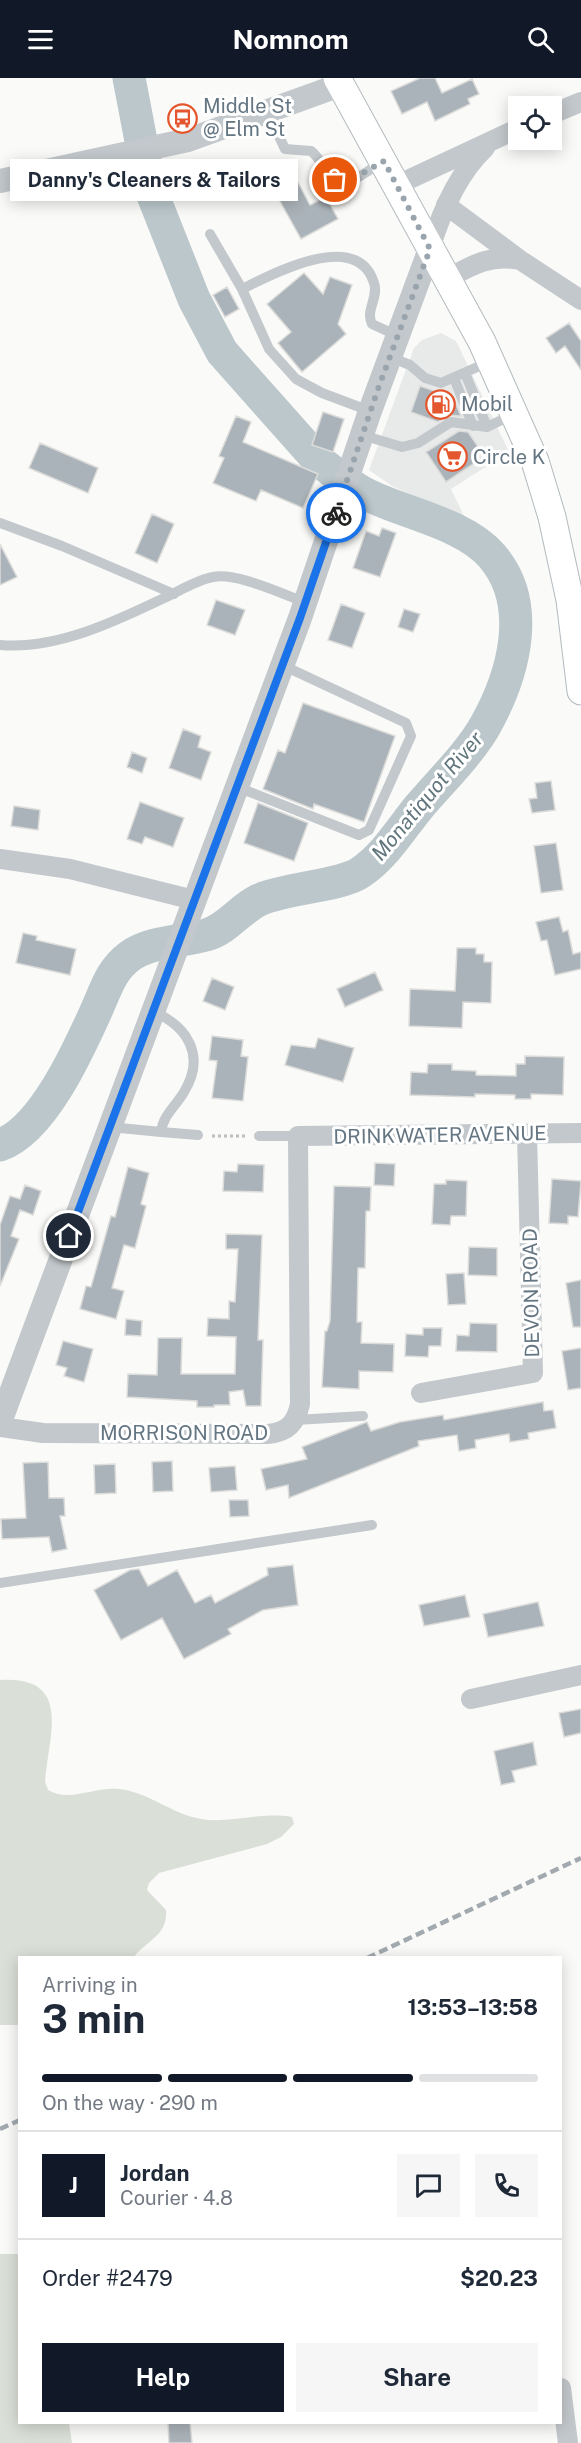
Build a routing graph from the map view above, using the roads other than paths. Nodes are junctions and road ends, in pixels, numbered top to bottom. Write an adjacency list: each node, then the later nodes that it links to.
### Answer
1 (338, 81): 4 (street); 7 (main road)
2 (581, 102): 3 (street)
3 (562, 110)
4 (268, 113): 7 (lane); 8 (street)
5 (508, 133): 6 (street)
6 (496, 138): 9 (street); 10 (street)
7 (384, 161): 9 (main road)
8 (0, 181)
9 (397, 185): 12 (main road)
10 (446, 205): 12 (street); 13 (street)
11 (210, 234): 15 (lane)
12 (430, 249): 14 (main road); 17 (street)
13 (520, 260): 14 (street); 16 (street)
14 (447, 279): 18 (main road)
15 (242, 289): 17 (lane); 21 (lane)
16 (581, 300)
17 (394, 346): 20 (lane); 21 (street)
18 (491, 361): 19 (lane); 22 (main road)
19 (465, 374): 20 (lane); 24 (lane)
20 (454, 378): 23 (lane)
21 (370, 411): 25 (street)
22 (516, 413): 24 (lane); 31 (main road)
23 (473, 426): 24 (lane); 25 (lane)
24 (487, 427)
25 (362, 435): 28 (street)
26 (0, 523): 27 (lane)
27 (174, 594): 28 (lane); 29 (lane)
28 (305, 602): 30 (street)
29 (0, 645)
30 (282, 665): 32 (street); 32 (lane)
31 (581, 691)
32 (237, 787): 34 (street)
33 (0, 860): 34 (street)
34 (194, 900): 35 (street)
35 (152, 1011): 36 (street); 37 (lane)
36 (109, 1126): 37 (lane); 46 (street)
37 (161, 1132): 40 (lane)
38 (581, 1133): 39 (street, DRINKWATER AVENUE)
39 (527, 1134): 42 (street, DRINKWATER AVENUE); 43 (street, DEVON ROAD)
40 (198, 1135)
41 (259, 1136): 42 (lane)
42 (298, 1136): 45 (street, MORRISON ROAD)
43 (421, 1394)
44 (363, 1416): 45 (lane)
45 (296, 1420): 46 (street, MORRISON ROAD)
46 (0, 1425)
47 (372, 1525): 48 (lane)
48 (0, 1583)
49 (581, 1675): 50 (street)
50 (471, 1699)
51 (562, 2396): 52 (street)
52 (568, 2443)

